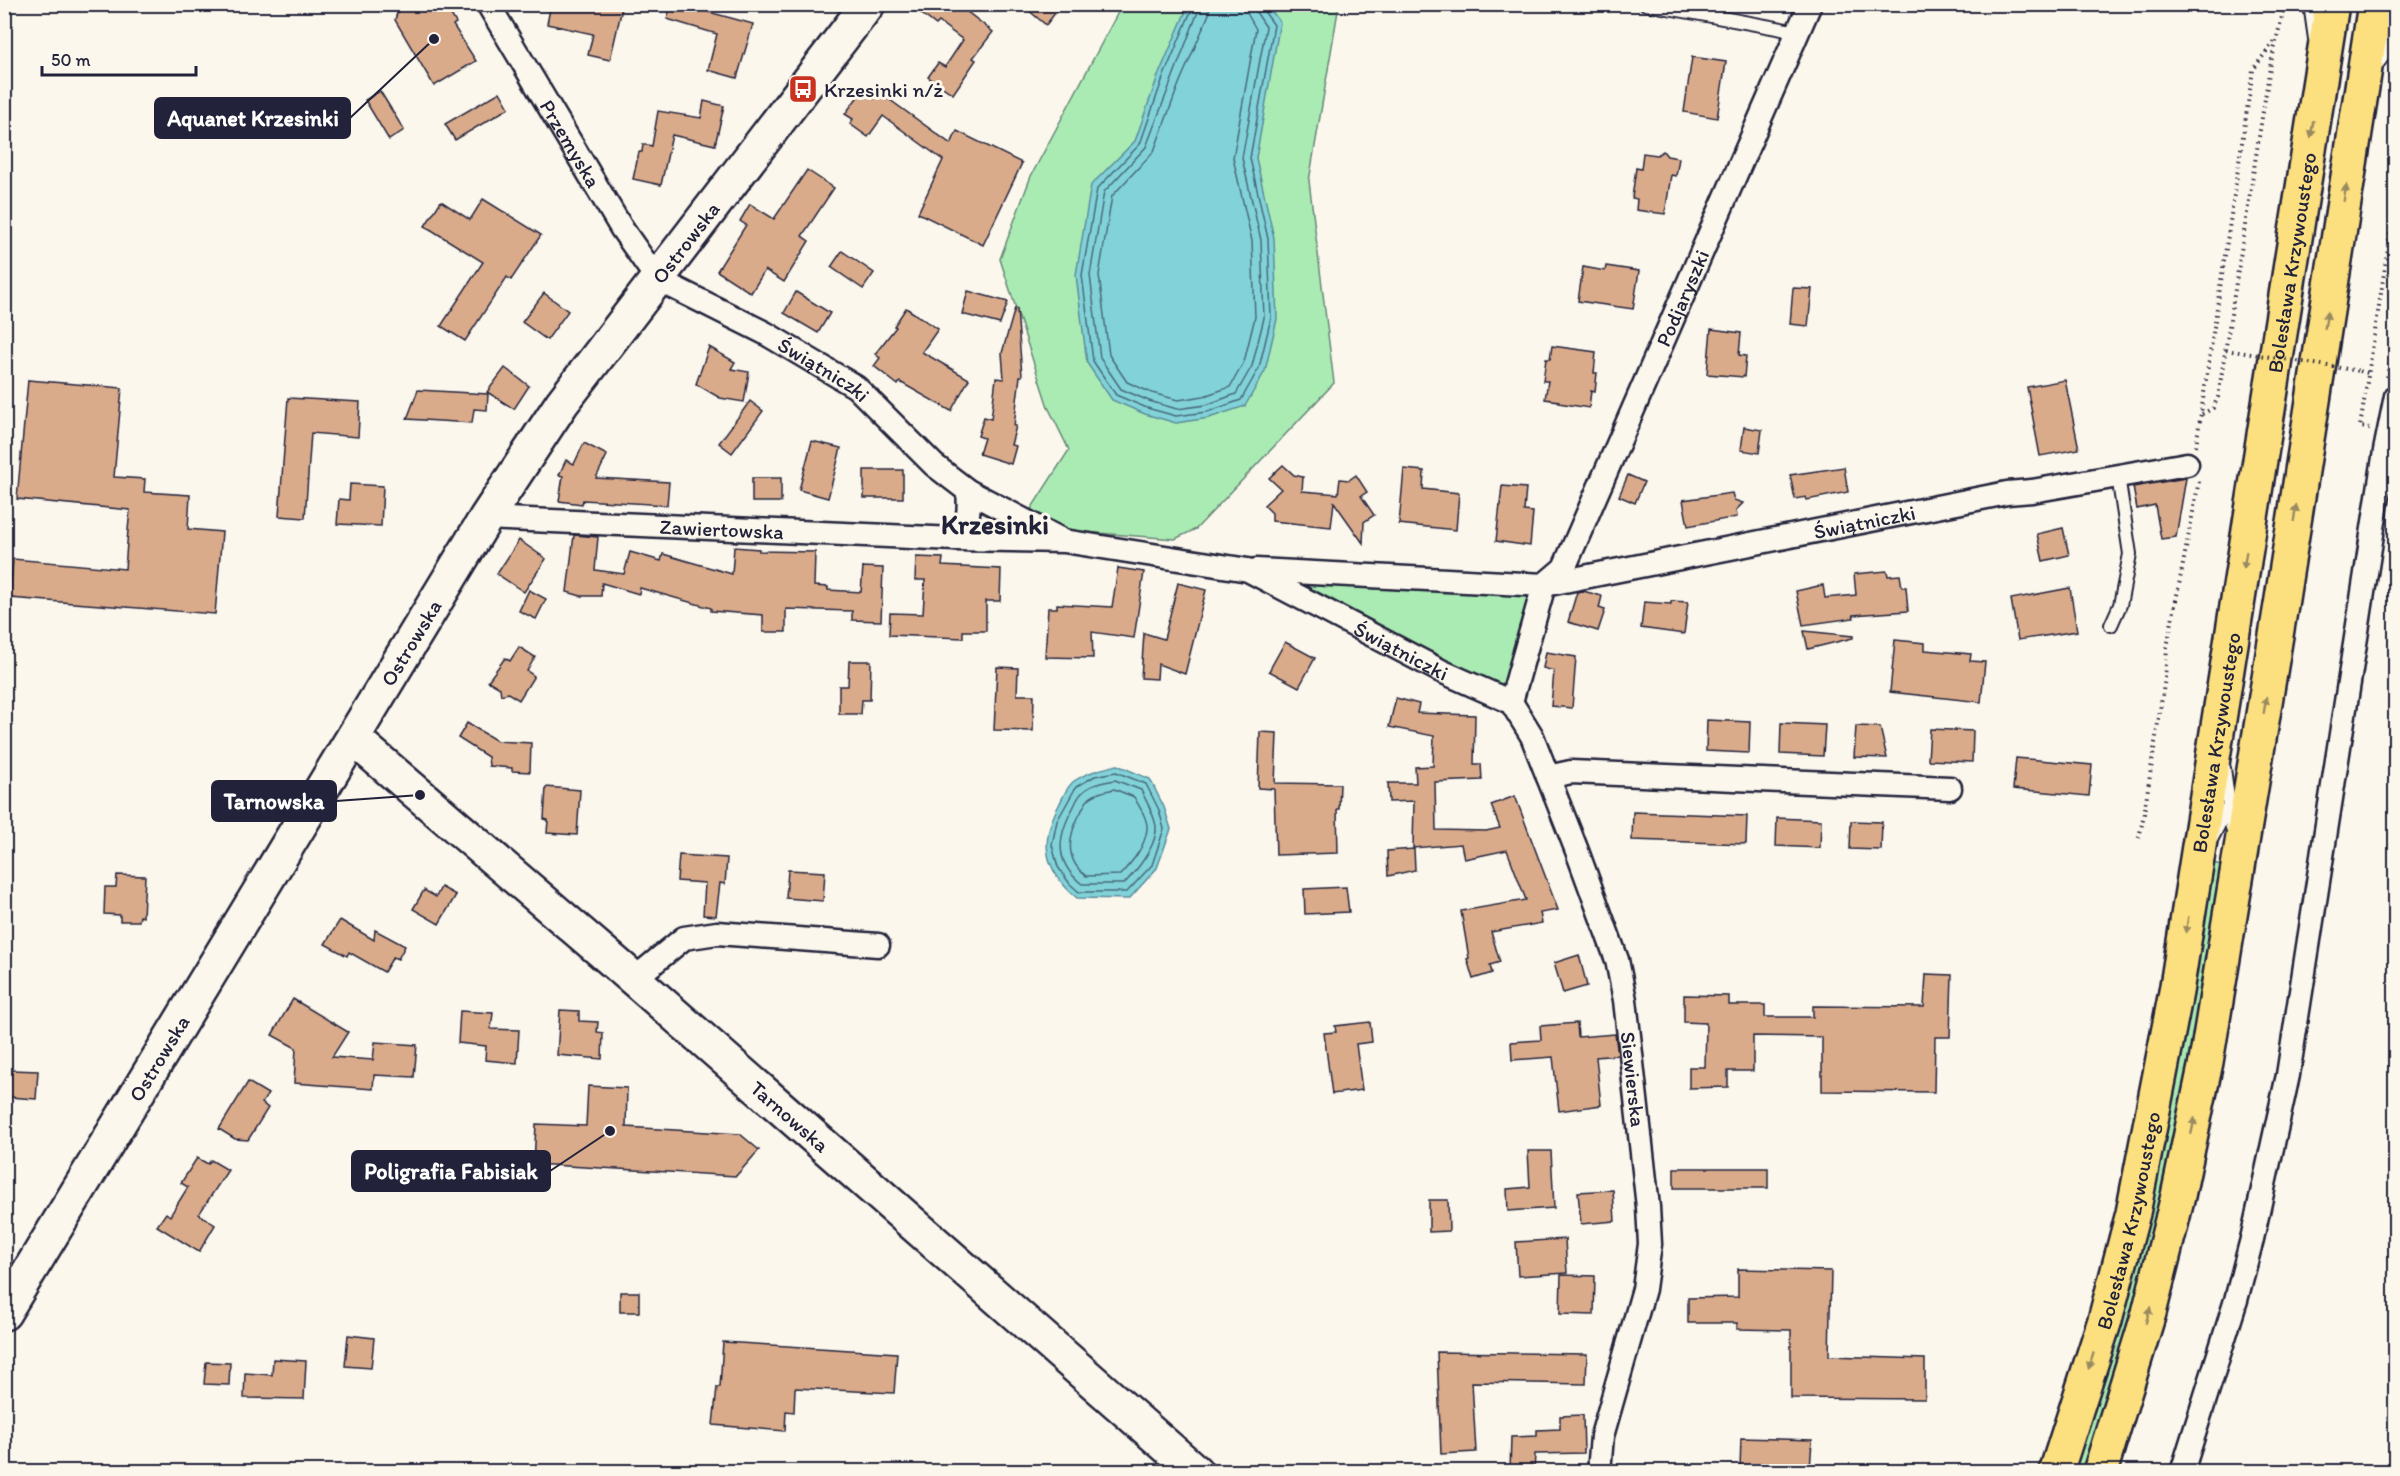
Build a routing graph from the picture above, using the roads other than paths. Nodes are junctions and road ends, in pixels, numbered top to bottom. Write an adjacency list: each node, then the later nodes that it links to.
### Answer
1 (488, 4): 12 (street, Przemyska)
2 (868, 4): 12 (street, Ostrowska)
3 (1646, 4): 9 (lane)
4 (1810, 4): 9 (street, Podjaryszki)
5 (2310, 4): 10 (lane)
6 (2332, 4): 10 (highway, Bolesława Krzywoustego)
7 (2375, 4): 11 (highway, Bolesława Krzywoustego)
8 (2396, 26): 11 (lane)
9 (1797, 33): 22 (street, Podjaryszki)
10 (2321, 72): 25 (highway, Bolesława Krzywoustego, one-way to 25)
11 (2362, 85): 27 (highway, Bolesława Krzywoustego, one-way to 11)
12 (657, 279): 17 (street, Świątniczki); 18 (street, Ostrowska)
13 (2396, 396): 14 (street)
14 (2388, 422): 40 (street)
15 (2187, 464): 16 (street, Świątniczki)
16 (2118, 476): 22 (street, Świątniczki); 23 (lane)
17 (968, 491): 19 (street); 20 (street, Świątniczki)
18 (486, 518): 19 (street, Zawiertowska); 26 (street, Ostrowska)
19 (955, 539): 20 (street, Świątniczki)
20 (1064, 541): 21 (street, Świątniczki)
21 (1248, 570): 22 (street, Świątniczki); 24 (street, Świątniczki)
22 (1544, 585): 24 (street)
23 (2111, 625)
24 (1511, 702): 28 (street, Siewierska)
25 (2220, 722): 30 (lane); 31 (highway, Bolesława Krzywoustego)
26 (353, 738): 34 (street, Tarnowska); 35 (street, Ostrowska)
27 (2260, 738): 30 (lane); 32 (highway, Bolesława Krzywoustego)
28 (1548, 777): 29 (street); 37 (street, Siewierska)
29 (1950, 788)
30 (2229, 804): 31 (lane); 32 (lane)
31 (2195, 877): 38 (highway, Bolesława Krzywoustego, one-way to 38)
32 (2236, 887): 39 (highway, Bolesława Krzywoustego, one-way to 32)
33 (878, 945): 34 (street)
34 (634, 979): 36 (street, Tarnowska)
35 (4, 1313)
36 (1196, 1472)
37 (1599, 1472)
38 (2056, 1472)
39 (2100, 1472)
40 (2182, 1472)

